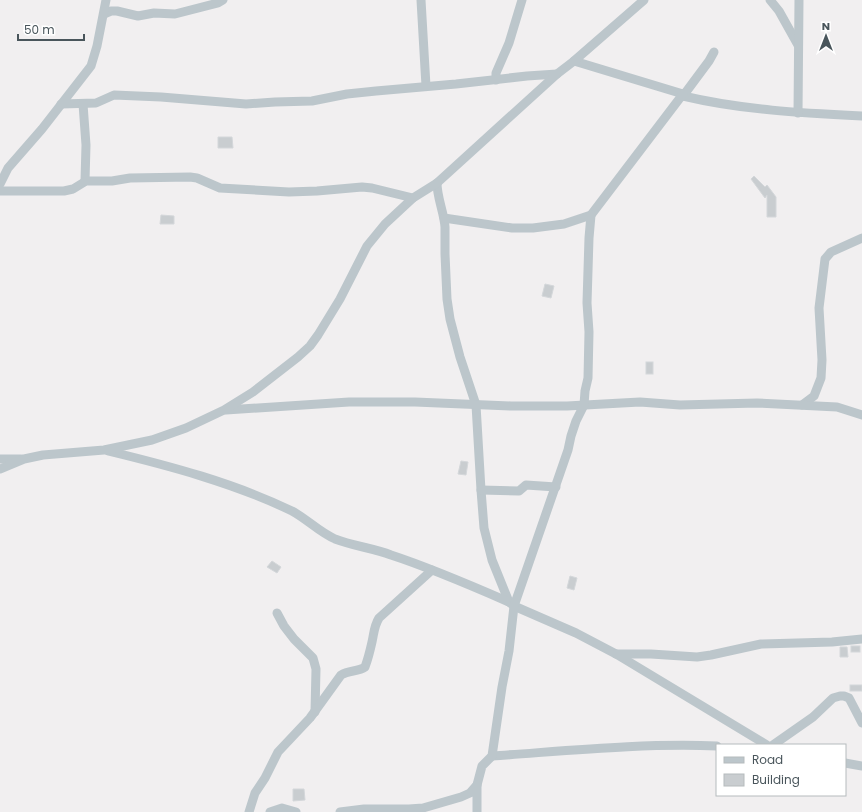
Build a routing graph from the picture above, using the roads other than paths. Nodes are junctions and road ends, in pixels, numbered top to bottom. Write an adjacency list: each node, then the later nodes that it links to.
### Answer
1 (106, 0): 8 (street)
2 (223, 0): 8 (street)
3 (422, 0): 14 (street)
4 (522, 0): 13 (street)
5 (644, 0): 11 (street)
6 (770, 0): 9 (street)
7 (799, 0): 9 (street)
8 (104, 14): 16 (street)
9 (798, 46): 18 (street)
10 (714, 52): 15 (street)
11 (574, 61): 12 (street); 15 (street)
12 (556, 74): 13 (street); 21 (street)
13 (496, 80): 14 (street)
14 (426, 86): 17 (street)
15 (683, 95): 18 (street); 25 (street)
16 (61, 104): 17 (street); 22 (street)
17 (83, 104): 20 (street)
18 (798, 113): 19 (street)
19 (862, 116)
20 (85, 181): 23 (street); 24 (street)
21 (436, 183): 24 (street); 26 (street)
22 (0, 184)
23 (0, 190)
24 (413, 198): 31 (street)
25 (591, 215): 26 (street); 29 (street)
26 (444, 218): 28 (street)
27 (862, 238): 30 (street)
28 (476, 405): 29 (street); 31 (street); 38 (street)
29 (584, 405): 30 (street); 37 (street)
30 (802, 405): 32 (street)
31 (224, 410): 33 (street)
32 (862, 415)
33 (104, 450): 35 (street); 39 (street)
34 (0, 459): 35 (street)
35 (24, 459): 36 (street)
36 (0, 469)
37 (556, 487): 38 (street); 40 (street)
38 (481, 490): 40 (street)
39 (432, 570): 40 (street); 44 (street)
40 (512, 604): 43 (street); 49 (street)
41 (277, 613): 44 (street)
42 (862, 639): 43 (street)
43 (616, 654): 46 (street)
44 (315, 712): 53 (street)
45 (862, 723): 47 (street)
46 (765, 744)
47 (774, 744)
48 (716, 746): 49 (street)
49 (492, 756): 52 (street)
50 (846, 763): 51 (street)
51 (862, 766)
52 (477, 785): 56 (street); 57 (street)
53 (249, 812)
54 (270, 812): 55 (street)
55 (296, 812)
56 (340, 812)
57 (477, 812)

